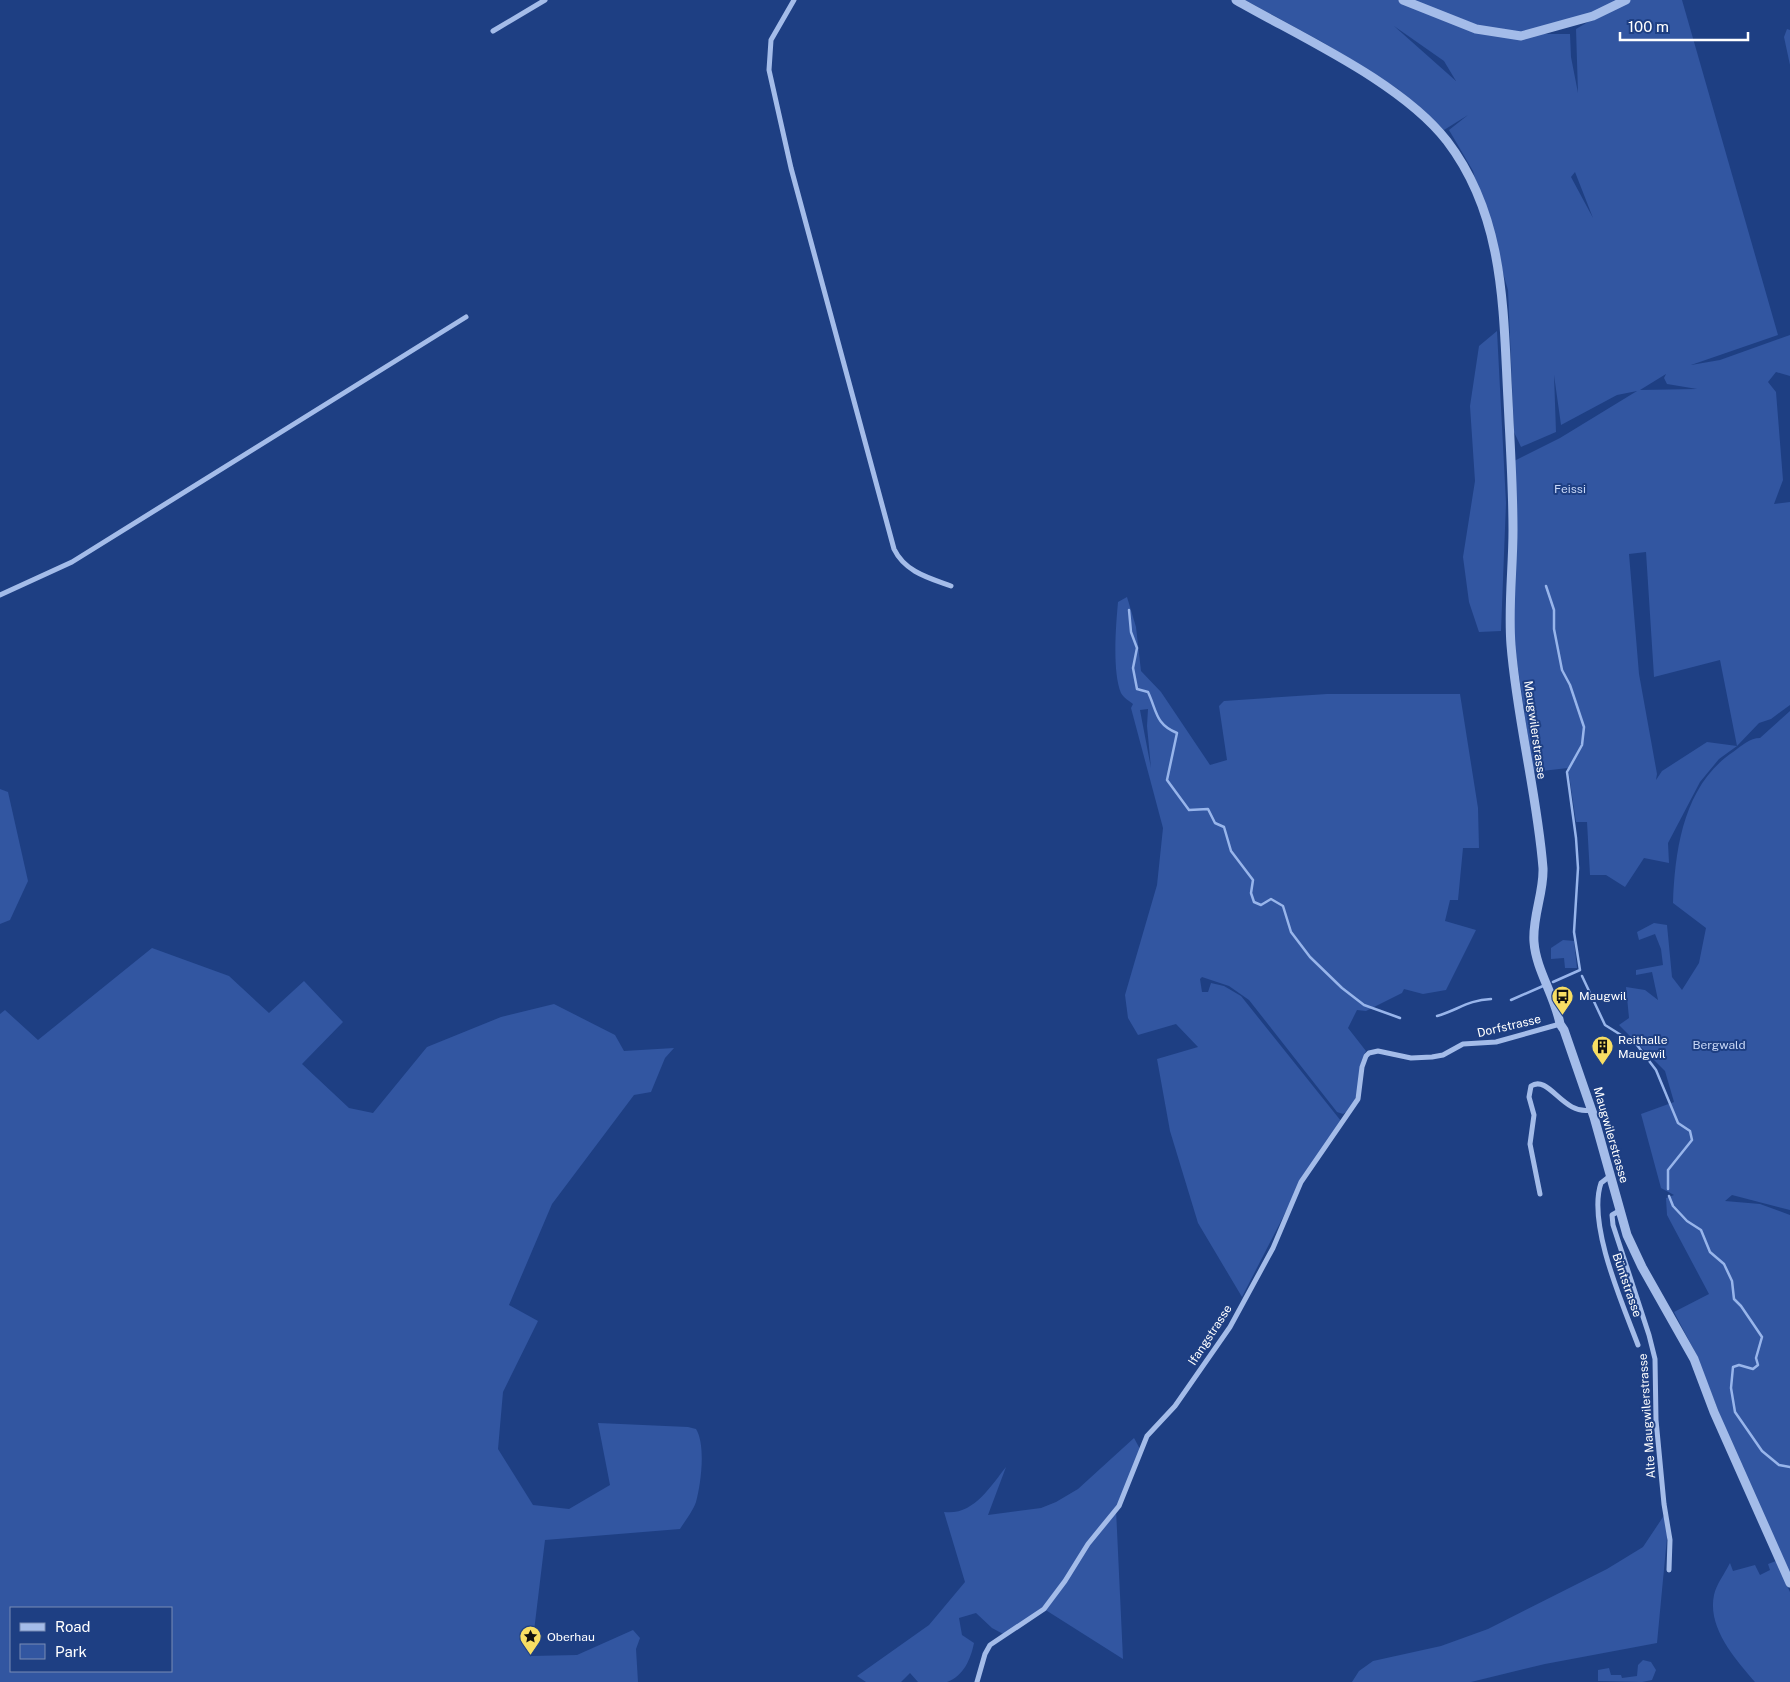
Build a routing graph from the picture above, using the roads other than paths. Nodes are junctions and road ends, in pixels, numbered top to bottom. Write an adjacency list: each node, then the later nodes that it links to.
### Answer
1 (545, 0): 6 (street)
2 (794, 0): 8 (street)
3 (1236, 0): 10 (street, Maugwilerstrasse)
4 (1403, 0): 5 (street)
5 (1626, 0)
6 (493, 31)
7 (466, 317): 9 (street)
8 (951, 586)
9 (0, 595)
10 (1560, 1024): 11 (street, Dorfstrasse); 12 (street, Maugwilerstrasse)
11 (1463, 1044): 19 (street, Ifangstrasse)
12 (1591, 1110): 13 (street, Maugwilerstrasse); 14 (street)
13 (1610, 1176): 15 (street, Maugwilerstrasse); 16 (street, Büntstrasse)
14 (1540, 1194)
15 (1619, 1211): 17 (street, Alte Maugwilerstrasse); 18 (street, Maugwilerstrasse)
16 (1638, 1345)
17 (1669, 1570)
18 (1790, 1583)
19 (977, 1682)

